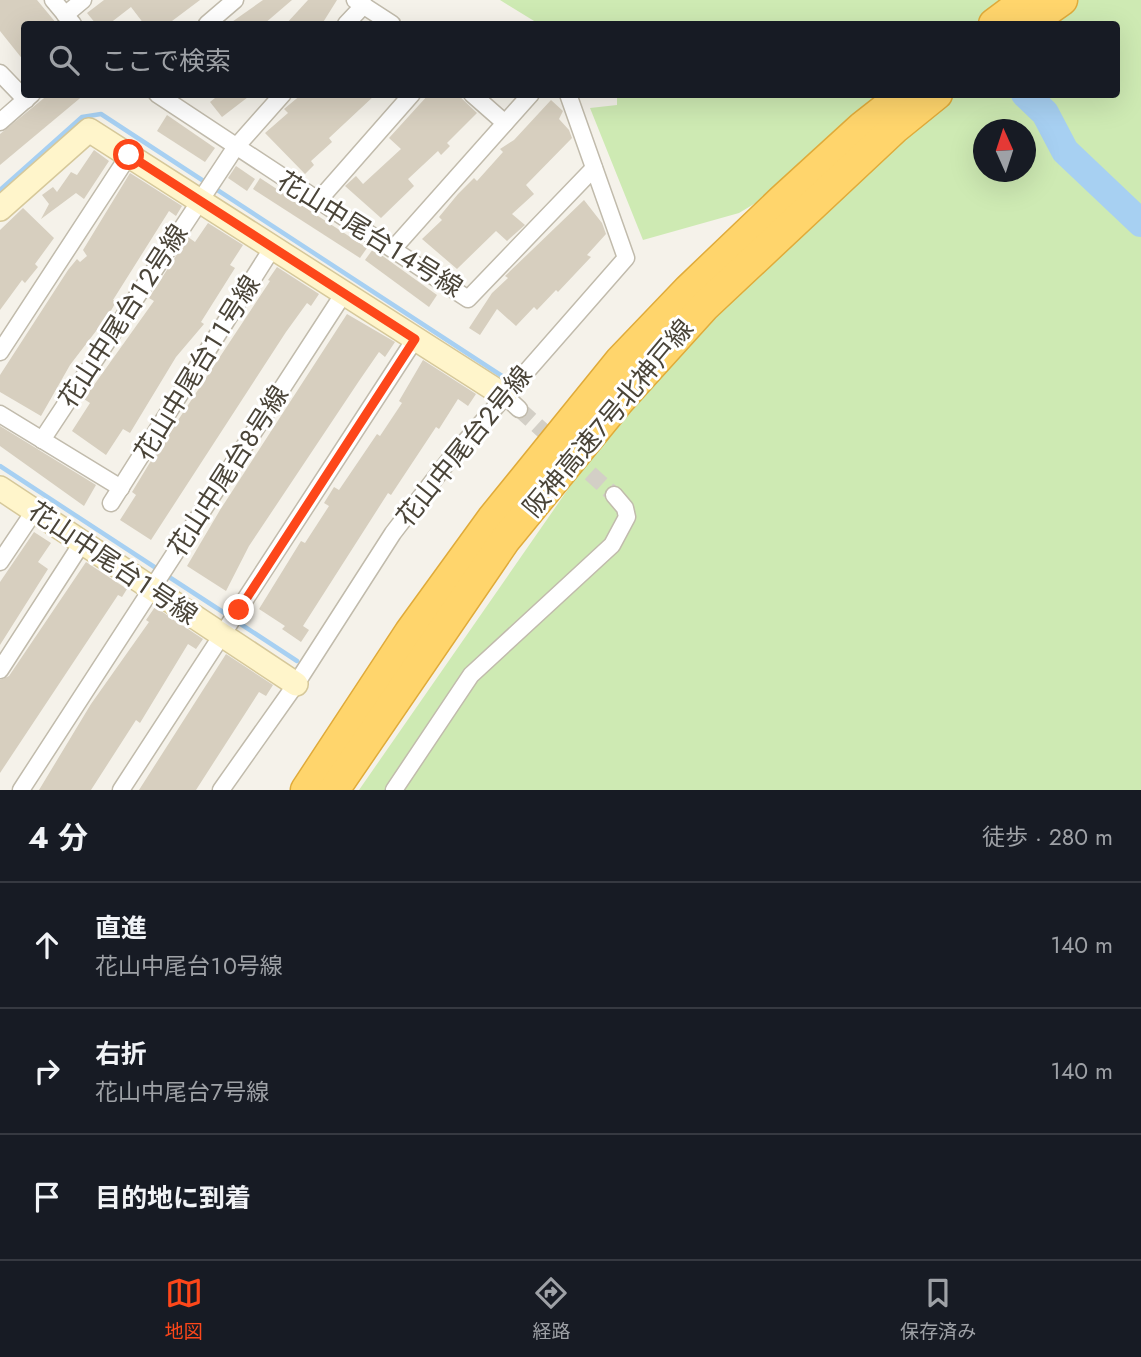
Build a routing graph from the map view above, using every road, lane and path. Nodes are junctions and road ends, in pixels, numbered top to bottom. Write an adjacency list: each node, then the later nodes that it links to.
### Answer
1 (53, 0): 7 (street)
2 (83, 0): 7 (street)
3 (234, 0): 8 (street)
4 (1026, 0): 11 (highway)
5 (1062, 0): 12 (highway)
6 (359, 3): 9 (street); 10 (street)
7 (69, 20)
8 (210, 21)
9 (348, 21)
10 (387, 21)
11 (998, 21)
12 (1032, 21)
13 (0, 73): 14 (street)
14 (21, 90)
15 (28, 98): 24 (street)
16 (163, 98): 26 (street, 花山中尾台１４号線)
17 (279, 98): 26 (street, 花山中尾台１２号線)
18 (408, 98): 30 (street)
19 (477, 98): 25 (street)
20 (527, 98): 25 (street)
21 (569, 98): 28 (street, 花山中尾台２号線)
22 (899, 98): 35 (highway, 阪神高速7号北神戸線)
23 (932, 98): 35 (highway, 阪神高速7号北神戸線)
24 (0, 122)
25 (505, 123): 33 (street)
26 (235, 148): 29 (street, 花山中尾台１２号線); 30 (street, 花山中尾台１４号線)
27 (129, 155): 29 (street); 31 (street); 37 (street)
28 (594, 168): 33 (street, 花山中尾台１４号線); 38 (street, 花山中尾台２号線)
29 (201, 197): 32 (street); 40 (street, 花山中尾台１２号線)
30 (318, 201): 33 (street, 花山中尾台１４号線)
31 (0, 209)
32 (272, 247): 34 (street); 42 (street, 花山中尾台１１号線)
33 (393, 249)
34 (344, 293): 36 (street); 48 (street, 花山中尾台８号線)
35 (697, 297): 55 (highway, 阪神高速7号北神戸線); 56 (highway, 阪神高速7号北神戸線)
36 (415, 339): 38 (street); 49 (street)
37 (0, 352)
38 (512, 402): 51 (street, 花山中尾台２号線)
39 (0, 414): 40 (street, 花山中尾台１１号線)
40 (42, 440): 42 (street, 花山中尾台１１号線)
41 (0, 488): 45 (street, 花山中尾台１号線)
42 (121, 488): 44 (street, 花山中尾台１１号線)
43 (614, 495): 57 (street)
44 (111, 503)
45 (35, 510): 46 (street, 花山中尾台１号線); 47 (street)
46 (82, 542): 48 (street, 花山中尾台１号線); 50 (street)
47 (0, 561)
48 (154, 585): 49 (street, 花山中尾台１号線); 52 (street, 花山中尾台８号線)
49 (225, 632): 51 (street, 花山中尾台１号線); 53 (street)
50 (0, 670)
51 (296, 684): 54 (street, 花山中尾台２号線)
52 (21, 790)
53 (121, 790)
54 (221, 790)
55 (306, 790)
56 (334, 790)
57 (394, 790)

